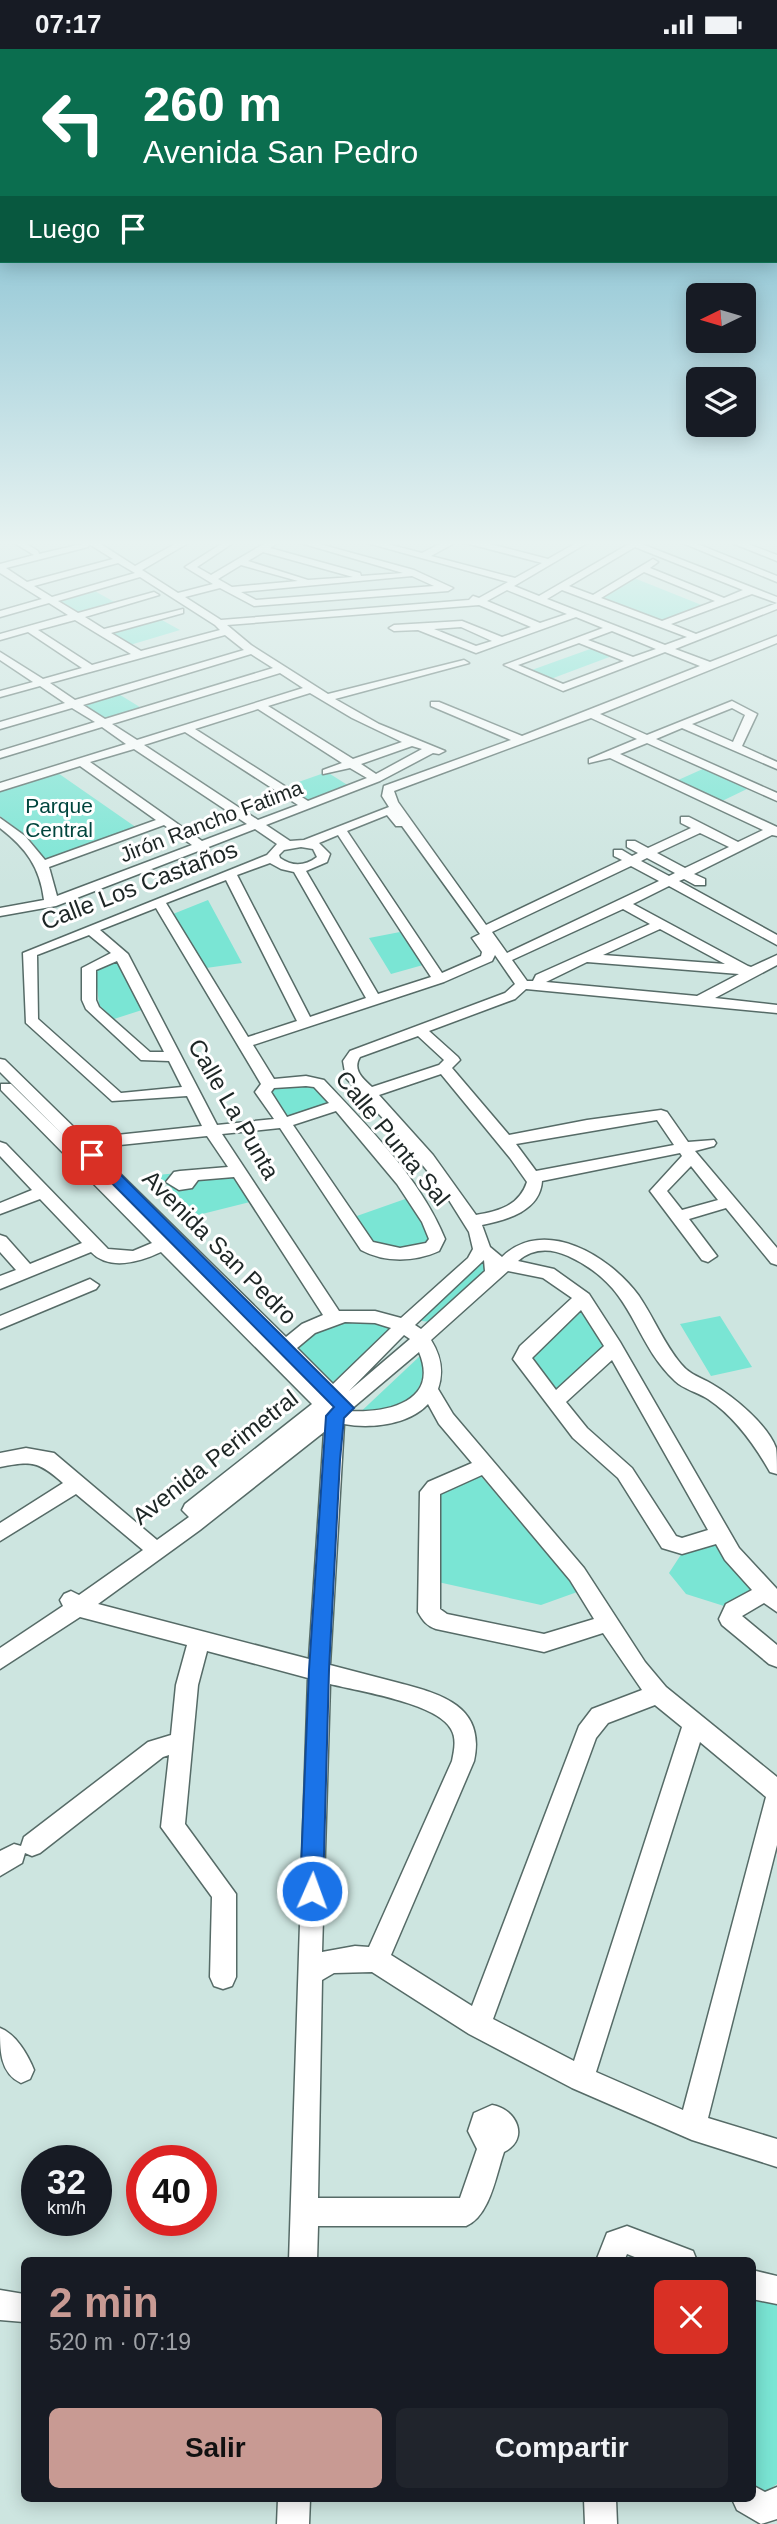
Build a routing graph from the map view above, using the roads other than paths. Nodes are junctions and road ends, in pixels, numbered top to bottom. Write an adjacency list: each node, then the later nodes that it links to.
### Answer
1 (69, 654): 15 (street)
2 (136, 654): 15 (street)
3 (239, 654): 22 (street)
4 (257, 654): 16 (street)
5 (538, 654): 12 (street)
6 (616, 654): 12 (street)
7 (650, 654): 12 (street)
8 (679, 654): 14 (street)
9 (737, 654): 14 (street)
10 (763, 654): 17 (street)
11 (0, 655): 18 (street)
12 (633, 661)
13 (464, 663): 21 (street)
14 (708, 666): 17 (street); 25 (street)
15 (90, 668): 18 (street)
16 (281, 669): 19 (street); 27 (street)
17 (722, 671): 26 (street)
18 (41, 682): 20 (street); 22 (street)
19 (311, 689): 21 (street); 24 (street)
20 (0, 694)
21 (332, 697): 34 (street); 38 (street)
22 (73, 704): 27 (street); 29 (street)
23 (435, 704): 33 (street)
24 (259, 705): 30 (street); 43 (street)
25 (591, 713): 26 (street); 31 (street)
26 (604, 719): 31 (street); 32 (street)
27 (103, 723): 35 (street); 40 (street)
28 (682, 725): 32 (street); 36 (street); 36 (street)
29 (0, 726)
30 (186, 728): 35 (street); 49 (street)
31 (536, 735): 33 (street)
32 (648, 739): 39 (street); 48 (street)
33 (522, 740): 38 (street)
34 (411, 743): 37 (street); 43 (street)
35 (135, 744): 41 (street); 53 (street)
36 (736, 748): 44 (street)
37 (431, 749): 38 (street); 46 (street, Jirón Rancho Fatima)
38 (457, 750): 78 (street)
39 (610, 754): 42 (street); 56 (street)
40 (0, 755)
41 (82, 761): 47 (street); 51 (street)
42 (593, 761)
43 (352, 764): 45 (street); 46 (street)
44 (777, 766)
45 (327, 772)
46 (376, 779): 49 (street, Jirón Rancho Fatima)
47 (0, 787)
48 (777, 797)
49 (307, 805): 53 (street, Jirón Rancho Fatima)
50 (685, 820): 54 (street)
51 (165, 821): 59 (street); 66 (street)
52 (0, 822): 66 (street)
53 (256, 824): 59 (street, Jirón Rancho Fatima); 60 (street)
54 (700, 828): 61 (street); 63 (street)
55 (340, 829): 57 (street); 85 (street); 85 (street)
56 (775, 831): 61 (street)
57 (307, 843): 60 (street); 67 (street)
58 (631, 844): 63 (street)
59 (200, 845): 73 (street, Jirón Rancho Fatima)
60 (286, 845): 64 (street, Calle Los Castaños)
61 (739, 847): 69 (street)
62 (618, 853): 65 (street)
63 (649, 854): 65 (street); 69 (street)
64 (272, 857): 67 (street); 68 (street, Calle Los Castaños)
65 (633, 862): 70 (street); 78 (street)
66 (44, 865): 73 (street)
67 (298, 868): 87 (street)
68 (230, 874): 72 (street, Calle Los Castaños); 90 (street)
69 (685, 874): 70 (street); 71 (street)
70 (668, 882): 74 (street); 79 (street)
71 (700, 882)
72 (159, 902): 77 (street, Calle Los Castaños); 92 (street)
73 (51, 903): 75 (street, Jirón Rancho Fatima)
74 (623, 904): 76 (street); 81 (street)
75 (0, 912)
76 (660, 924): 82 (street); 84 (street)
77 (90, 929): 80 (street, Calle La Punta); 98 (street, Calle Los Castaños)
78 (486, 930): 81 (street)
79 (777, 941)
80 (121, 954): 93 (street, Calle La Punta); 93 (street)
81 (506, 958): 86 (street)
82 (586, 958): 84 (street); 86 (street)
83 (777, 959): 84 (street)
84 (748, 971): 88 (street)
85 (439, 979): 87 (street)
86 (531, 985): 88 (street); 99 (street)
87 (374, 1000): 90 (street)
88 (697, 1002): 89 (street)
89 (777, 1009)
90 (305, 1022): 92 (street)
91 (424, 1034): 95 (street)
92 (244, 1043): 97 (street)
93 (174, 1056): 98 (street, Calle La Punta)
94 (0, 1063): 106 (street, Avenida San Pedro)
95 (444, 1068): 99 (street); 103 (street)
96 (0, 1080): 106 (street, Avenida San Pedro)
97 (269, 1084): 100 (street, Calle Punta Sal); 101 (street)
98 (192, 1091): 102 (street, Calle La Punta)
99 (370, 1093): 115 (street)
100 (339, 1105): 101 (street); 101 (street, Calle Punta Sal)
101 (284, 1123): 102 (street)
102 (213, 1132): 106 (street); 108 (street, Calle La Punta)
103 (505, 1141): 107 (street); 110 (street)
104 (708, 1143): 107 (street)
105 (2, 1152): 111 (street)
106 (81, 1152): 117 (street, Avenida San Pedro); 132 (street, Avenida San Pedro)
107 (687, 1152): 110 (street); 112 (street); 114 (street)
108 (239, 1171): 109 (street); 127 (street, Calle La Punta)
109 (193, 1175)
110 (534, 1177): 115 (street)
111 (42, 1192): 113 (street); 118 (street)
112 (729, 1202): 114 (street); 121 (street)
113 (0, 1209)
114 (677, 1217): 120 (street)
115 (471, 1222): 119 (street)
116 (0, 1241): 123 (street)
117 (164, 1244): 118 (street); 132 (street, Avenida San Pedro)
118 (92, 1245): 123 (street)
119 (482, 1249): 122 (street); 122 (street); 129 (street, Avenida Perimetral)
120 (708, 1256)
121 (777, 1259)
122 (506, 1263): 126 (street); 130 (street, Avenida Perimetral); 142 (street)
123 (28, 1272): 124 (street)
124 (0, 1283)
125 (90, 1285): 128 (street)
126 (583, 1298): 131 (street); 134 (street)
127 (334, 1318): 129 (street); 132 (street)
128 (0, 1323)
129 (403, 1326): 130 (street); 135 (street, Avenida Perimetral)
130 (422, 1342): 133 (street); 135 (street, Avenida Perimetral)
131 (614, 1347): 134 (street); 145 (street)
132 (284, 1355): 135 (street, Avenida San Pedro)
133 (428, 1388): 136 (street); 137 (street)
134 (556, 1401): 145 (street)
135 (334, 1405): 136 (street); 138 (street, Avenida Perimetral); 140 (street); 146 (street, Avenida Perimetral)
136 (405, 1412): 137 (street)
137 (446, 1419): 141 (street)
138 (295, 1448): 140 (street); 148 (street, Avenida Perimetral)
139 (0, 1460): 143 (street)
140 (331, 1460): 154 (street)
141 (485, 1465): 149 (street); 149 (street)
142 (777, 1467)
143 (76, 1484): 144 (street); 146 (street)
144 (0, 1533)
145 (719, 1535): 147 (street)
146 (149, 1544): 148 (street, Avenida Perimetral)
147 (771, 1598): 152 (street)
148 (75, 1604): 150 (street); 151 (street, Avenida Perimetral); 153 (street, Avenida Perimetral)
149 (608, 1623): 155 (street)
150 (199, 1639): 154 (street); 157 (street)
151 (0, 1646)
152 (777, 1658)
153 (0, 1660)
154 (319, 1670): 161 (street); 162 (street)
155 (658, 1694): 156 (street); 164 (street)
156 (694, 1724): 158 (street); 167 (street)
157 (181, 1742): 160 (street); 163 (street)
158 (777, 1791)
159 (777, 1799): 168 (street)
160 (15, 1855)
161 (376, 1960): 162 (street); 164 (street)
162 (309, 1973): 171 (street)
163 (223, 1977)
164 (478, 2025): 167 (street)
165 (0, 2041): 166 (street)
166 (21, 2070)
167 (581, 2079): 168 (street)
168 (692, 2127): 170 (street)
169 (493, 2143): 171 (street)
170 (777, 2153)
171 (305, 2212): 172 (street)
172 (303, 2257)
173 (611, 2257): 174 (street)
174 (672, 2257)
175 (756, 2285): 176 (street)
176 (777, 2290)
177 (0, 2305): 178 (street)
178 (21, 2308)
179 (294, 2502): 183 (street)
180 (600, 2502): 184 (street)
181 (752, 2502): 182 (street)
182 (777, 2503)
183 (293, 2524)
184 (601, 2524)

